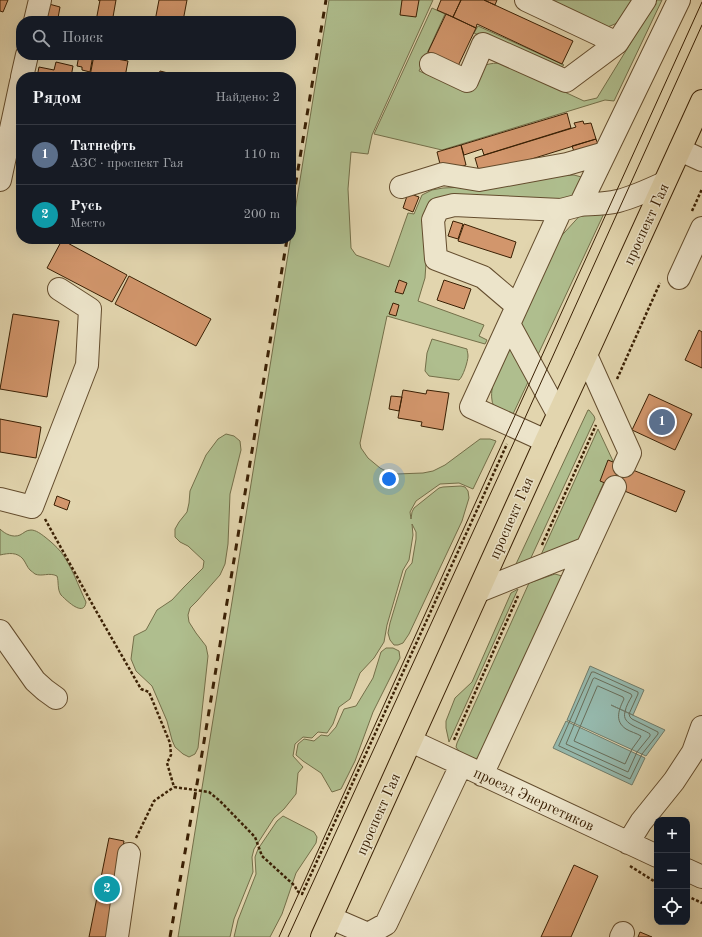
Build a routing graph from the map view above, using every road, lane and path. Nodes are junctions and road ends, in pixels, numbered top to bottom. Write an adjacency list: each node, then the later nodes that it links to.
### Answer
1 (40, 0): 5 (street)
2 (526, 0): 6 (street)
3 (645, 0): 6 (street)
4 (679, 0): 14 (street)
5 (36, 16)
6 (617, 43): 8 (street)
7 (26, 60): 9 (street)
8 (431, 64)
9 (23, 72)
10 (702, 101): 13 (main road, проспект Гая)
11 (16, 106): 12 (street)
12 (10, 135): 16 (street)
13 (680, 150): 15 (street); 17 (main road, проспект Гая)
14 (605, 153): 18 (street); 20 (street)
15 (702, 160)
16 (0, 180)
17 (664, 183): 20 (street); 25 (main road, проспект Гая)
18 (401, 187)
19 (702, 190): 21 (path)
20 (571, 207): 24 (street); 24 (street)
21 (696, 223): 22 (street)
22 (670, 280): 26 (path)
23 (59, 289): 33 (street)
24 (513, 315): 27 (street); 28 (street)
25 (586, 355): 26 (street); 27 (main road, проспект Гая)
26 (607, 402): 30 (street); 35 (path)
27 (558, 414): 29 (main road, проспект Гая)
28 (515, 427): 29 (street); 43 (path)
29 (546, 441): 36 (main road, проспект Гая)
30 (624, 466)
31 (615, 487): 34 (street)
32 (0, 499): 33 (street)
33 (32, 507): 43 (path)
34 (587, 548): 35 (street); 42 (street)
35 (530, 571): 36 (street); 41 (path)
36 (479, 591): 40 (main road, проспект Гая)
37 (0, 631): 38 (street)
38 (56, 698)
39 (702, 727): 44 (street)
40 (410, 741): 41 (street, проезд Энергетиков); 51 (main road, проспект Гая)
41 (453, 761): 42 (street, проезд Энергетиков); 52 (street)
42 (482, 775): 44 (street, проезд Энергетиков)
43 (174, 787): 45 (path)
44 (628, 843): 46 (street, проезд Энергетиков)
45 (129, 854): 53 (street)
46 (654, 855)
47 (690, 871): 48 (street)
48 (702, 877)
49 (690, 897): 50 (path)
50 (702, 903)
51 (331, 918): 52 (street); 54 (main road, проспект Гая)
52 (369, 936)
53 (117, 937)
54 (322, 937)

